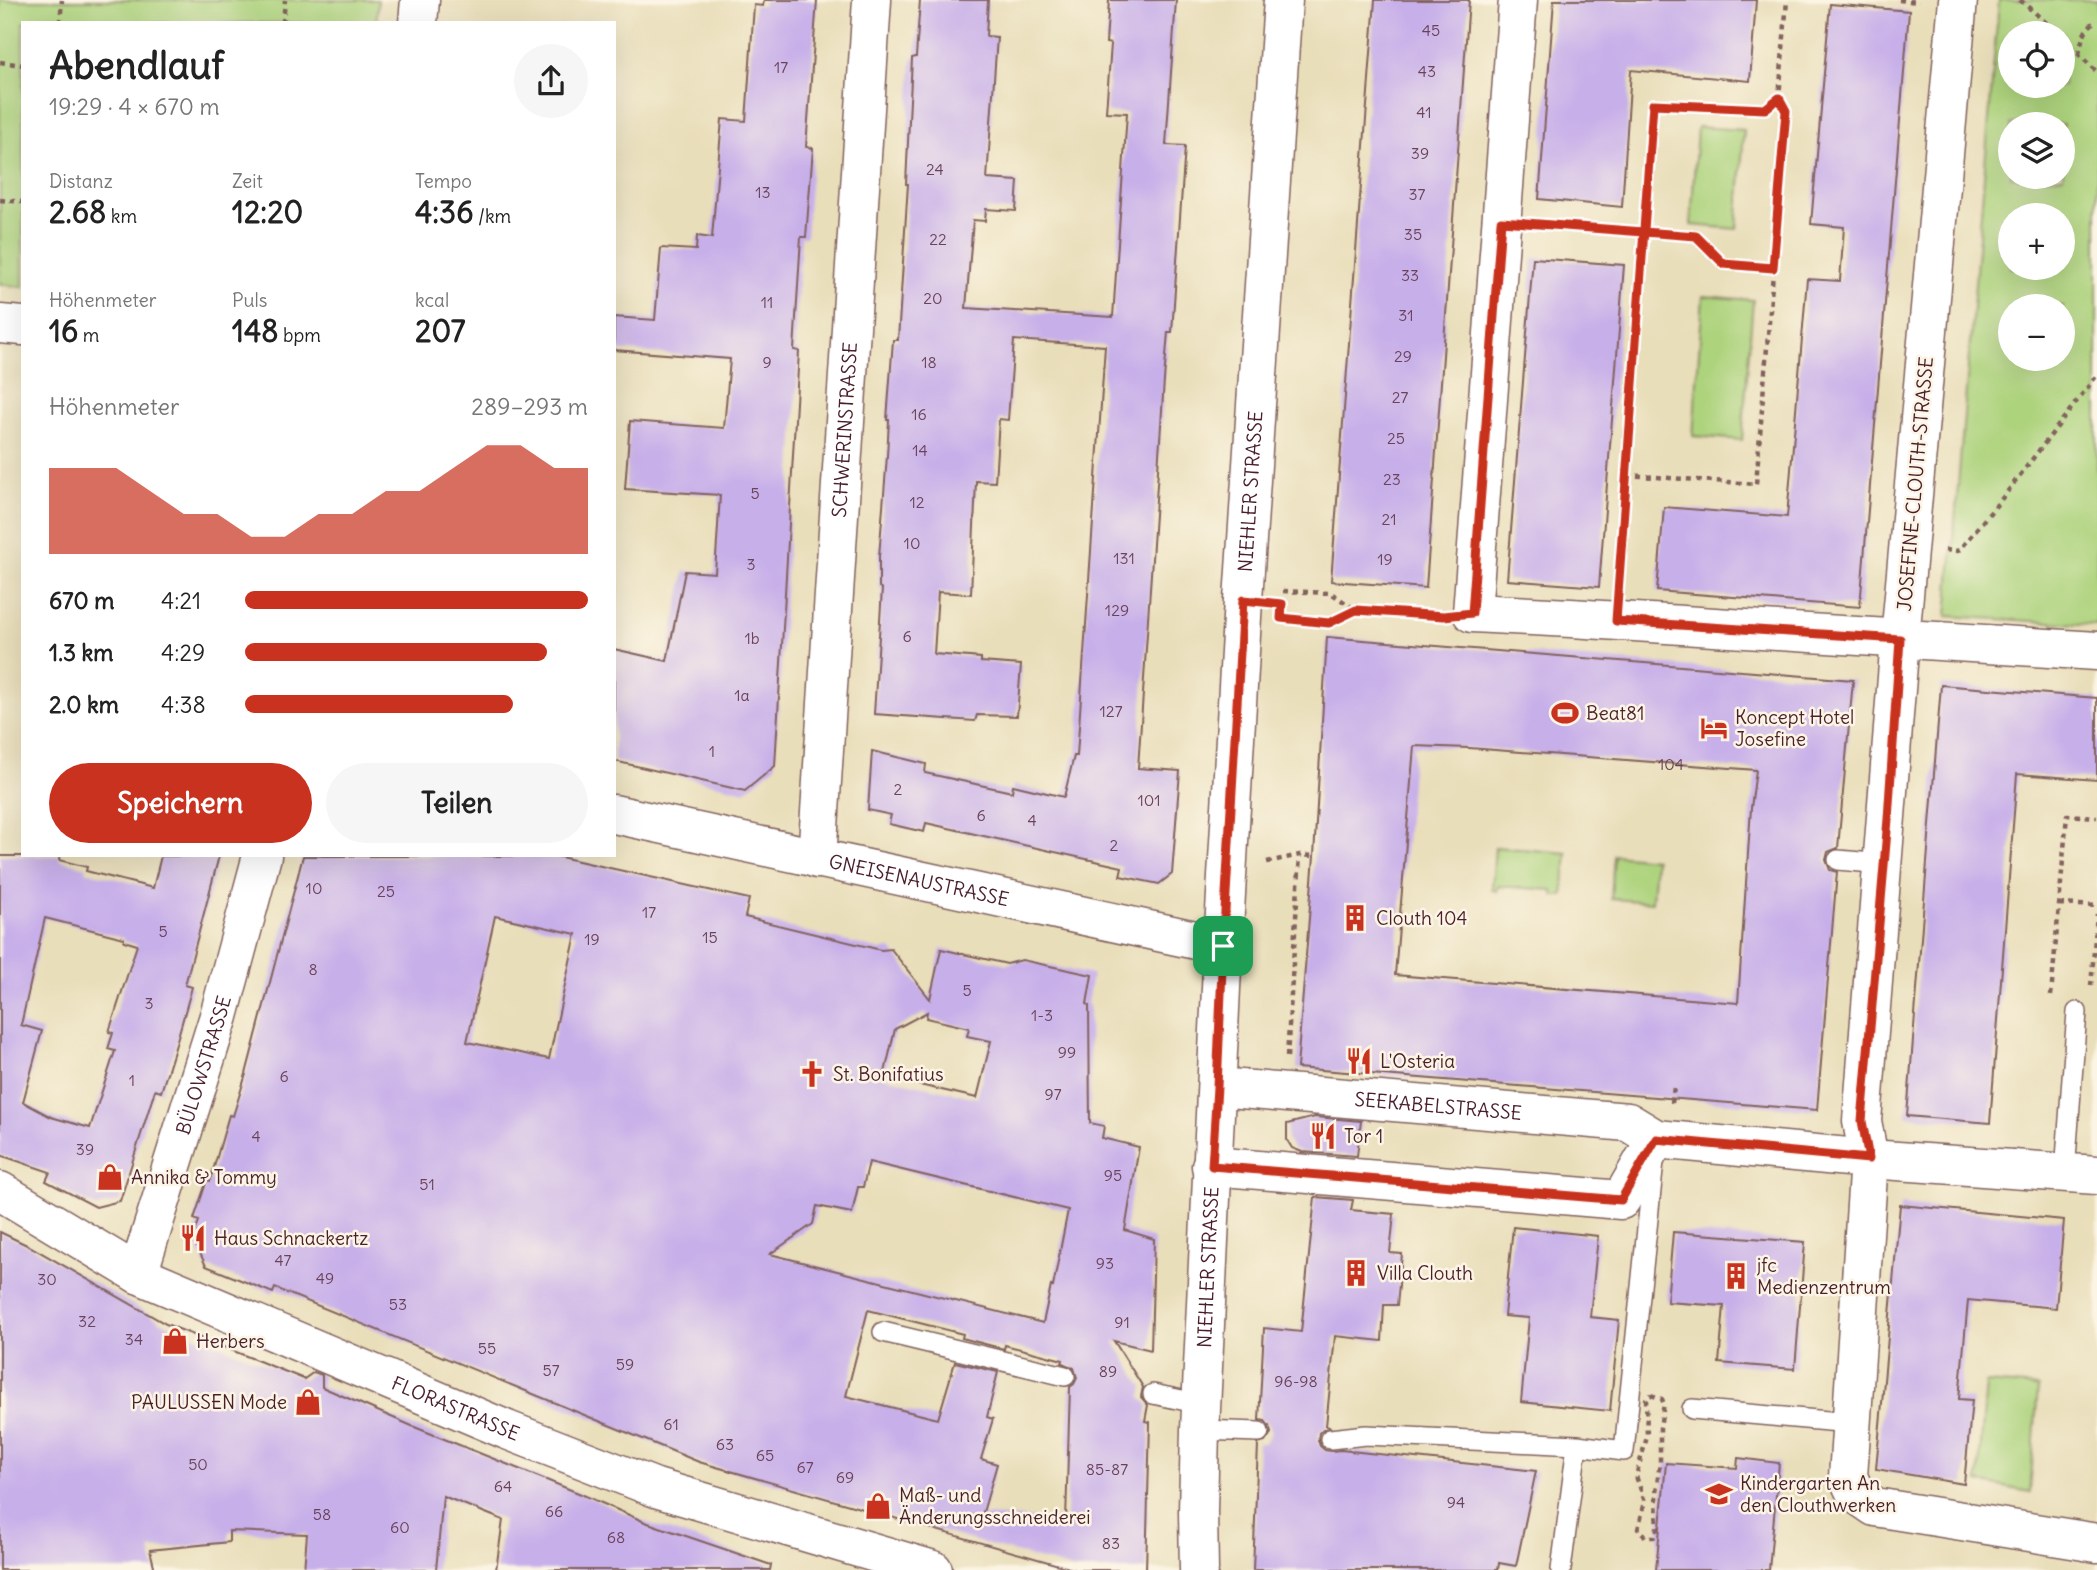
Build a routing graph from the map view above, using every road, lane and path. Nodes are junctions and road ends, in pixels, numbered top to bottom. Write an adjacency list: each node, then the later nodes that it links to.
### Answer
1 (62, 0): 10 (path)
2 (285, 0): 11 (path)
3 (420, 0): 12 (street)
4 (872, 0): 43 (street, SCHWERINSTRASSE)
5 (1283, 0): 31 (street, NIEHLER STRASSE)
6 (1518, 0): 23 (street)
7 (1787, 0): 20 (path)
8 (1958, 0): 30 (street, JOSEFINE-CLOUTH-STRASSE)
9 (2020, 0): 13 (path)
10 (61, 21)
11 (283, 21)
12 (418, 21)
13 (2044, 21)
14 (2097, 21): 16 (path)
15 (2075, 50): 16 (path)
16 (2079, 54): 19 (path)
17 (0, 62): 18 (path)
18 (21, 65)
19 (2097, 72)
20 (1779, 98): 24 (path); 25 (path)
21 (0, 200): 22 (path)
22 (21, 202)
23 (1501, 221): 24 (path); 34 (street)
24 (1644, 231): 25 (path); 29 (path)
25 (1773, 268): 29 (path)
26 (0, 324): 27 (street)
27 (21, 326)
28 (2097, 375): 30 (path)
29 (1627, 475): 35 (path)
30 (1910, 550): 36 (street, JOSEFINE-CLOUTH-STRASSE)
31 (1243, 600): 32 (path); 46 (street, NIEHLER STRASSE)
32 (1282, 604): 33 (path); 33 (path)
33 (1356, 610): 34 (path)
34 (1472, 613): 35 (street)
35 (1616, 621): 36 (street)
36 (1900, 639): 37 (street); 45 (street, JOSEFINE-CLOUTH-STRASSE)
37 (2097, 651)
38 (616, 814): 43 (street, GNEISENAUSTRASSE)
39 (2097, 817): 47 (path)
40 (1300, 855): 41 (path); 46 (path); 57 (path)
41 (1314, 856)
42 (262, 857): 63 (street, BÜLOWSTRASSE)
43 (817, 859): 50 (street, GNEISENAUSTRASSE)
44 (1838, 860): 45 (lane)
45 (1884, 864): 59 (street, JOSEFINE-CLOUTH-STRASSE)
46 (1228, 870): 50 (street, NIEHLER STRASSE)
47 (2059, 904): 48 (path); 51 (path)
48 (2097, 906)
49 (2097, 914): 53 (path)
50 (1223, 946): 56 (street, NIEHLER STRASSE)
51 (2052, 987): 52 (path); 54 (path)
52 (2065, 988)
53 (2090, 990)
54 (2051, 1000)
55 (2077, 1012): 61 (lane)
56 (1217, 1087): 57 (street, SEEKABELSTRASSE); 60 (street, NIEHLER STRASSE)
57 (1285, 1093): 58 (street, SEEKABELSTRASSE)
58 (1656, 1139): 59 (street, SEEKABELSTRASSE); 60 (street); 72 (lane)
59 (1869, 1159): 61 (street); 69 (street)
60 (1212, 1166): 68 (street, NIEHLER STRASSE)
61 (2081, 1174)
62 (0, 1191): 63 (street, FLORASTRASSE)
63 (138, 1273): 74 (street, FLORASTRASSE)
64 (883, 1332): 65 (lane)
65 (1065, 1376)
66 (1153, 1394): 68 (lane)
67 (1692, 1409): 69 (lane)
68 (1201, 1417): 70 (lane); 75 (street, NIEHLER STRASSE)
69 (1851, 1423): 73 (street)
70 (1259, 1432)
71 (1330, 1439): 72 (lane)
72 (1577, 1445): 76 (lane)
73 (2097, 1543)
74 (933, 1570)
75 (1199, 1570)
76 (1561, 1570)

